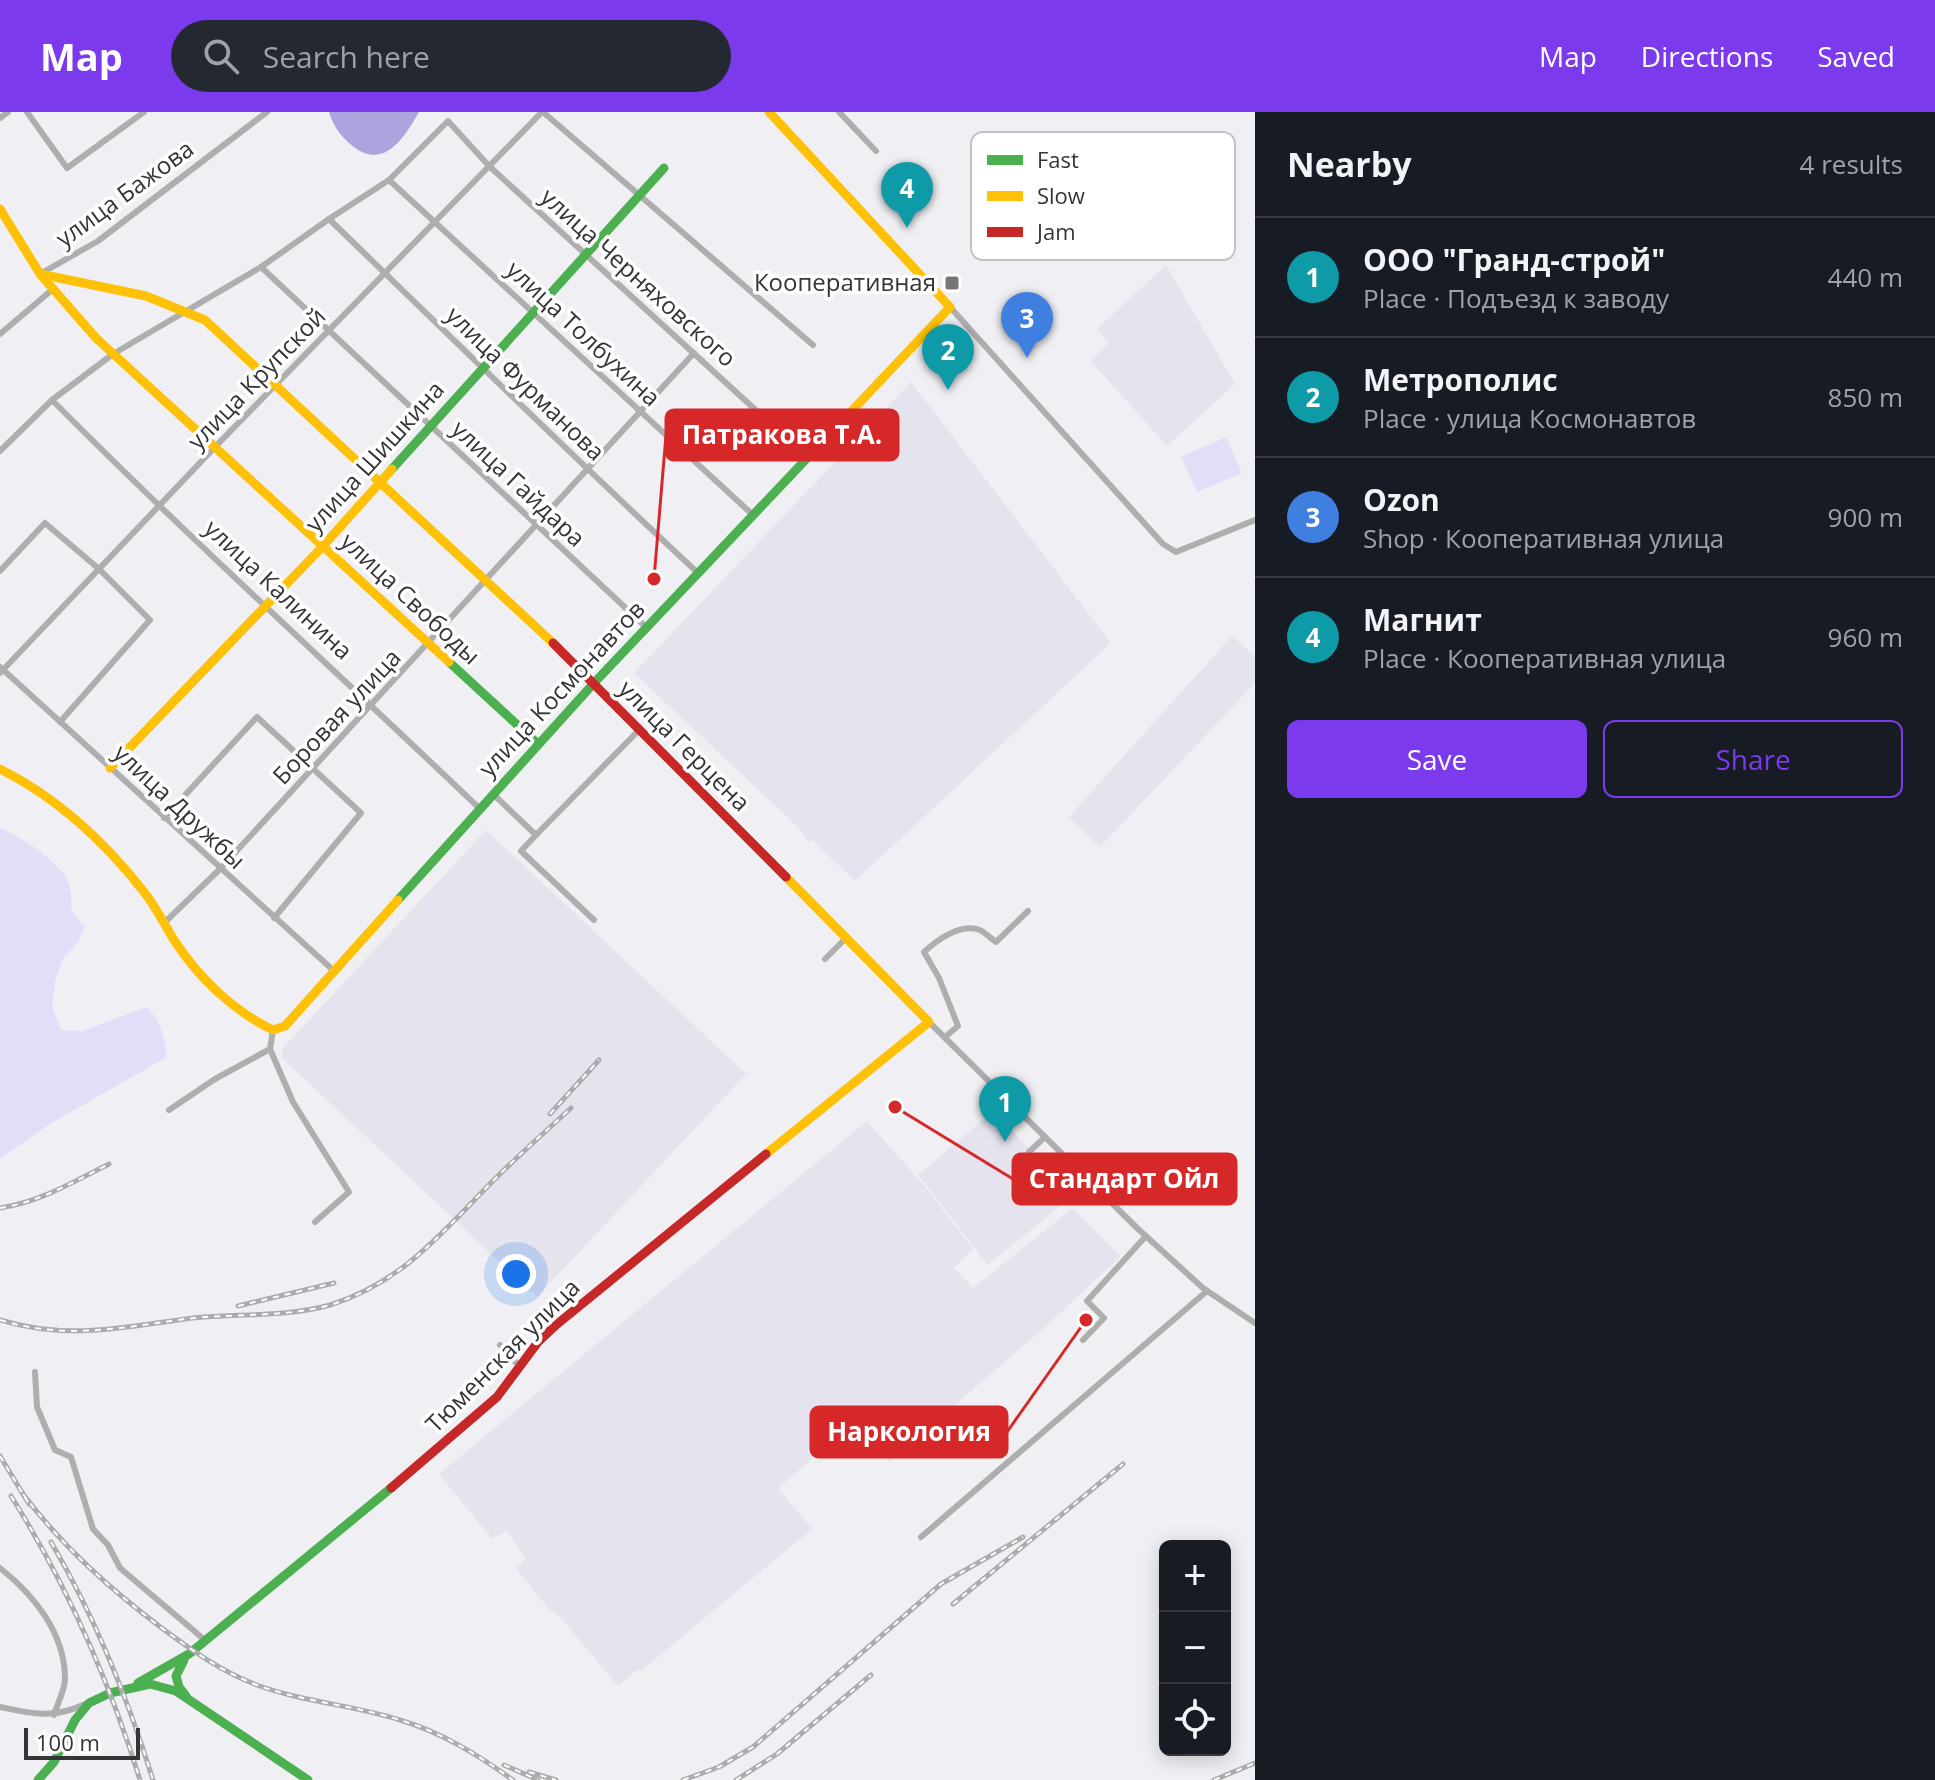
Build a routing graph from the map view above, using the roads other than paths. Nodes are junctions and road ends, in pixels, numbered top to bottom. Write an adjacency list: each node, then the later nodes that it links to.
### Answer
1 (8, 112): 8 (street)
2 (27, 112): 3 (street)
3 (144, 112)
4 (267, 112): 20 (street, улица Бажова)
5 (543, 112): 10 (street, улица Крупской); 13 (street)
6 (769, 112): 22 (street)
7 (839, 112): 9 (street)
8 (0, 118)
9 (876, 151)
10 (489, 166): 12 (street, улица Черняховского); 16 (street, улица Крупской); 17 (street, улица Черняховского)
11 (664, 168): 13 (street, улица Шишкина)
12 (389, 180): 15 (street); 16 (street, улица Толбухина)
13 (640, 195): 17 (street, улица Шишкина); 27 (street)
14 (0, 209): 20 (street)
15 (329, 219): 18 (street); 19 (street, улица Фурманова)
16 (435, 222): 19 (street, улица Крупской); 24 (street, улица Толбухина)
17 (585, 254): 24 (street, улица Шишкина); 28 (street, улица Черняховского)
18 (261, 267): 23 (street); 25 (street, улица Гайдара)
19 (385, 273): 25 (street, улица Крупской); 30 (street, улица Фурманова)
20 (40, 274): 21 (street, улица Свободы); 23 (street, улица Герцена)
21 (53, 289): 26 (street); 29 (street, улица Свободы)
22 (950, 307): 37 (street, улица Космонавтов); 42 (street)
23 (188, 310): 29 (street); 31 (street, улица Герцена)
24 (532, 312): 30 (street, улица Шишкина); 33 (street, улица Толбухина)
25 (330, 330): 31 (street, улица Крупской); 34 (street, улица Гайдара)
26 (0, 334)
27 (813, 345)
28 (694, 353): 33 (street, Боровая улица); 37 (street, улица Черняховского)
29 (113, 354): 32 (street); 35 (street, улица Свободы)
30 (484, 366): 34 (street, улица Шишкина); 38 (street, улица Фурманова)
31 (276, 385): 35 (street, улица Крупской); 39 (street, улица Герцена)
32 (52, 400): 36 (street); 40 (street, улица Калинина)
33 (640, 411): 38 (street, Боровая улица); 41 (street, улица Толбухина)
34 (430, 426): 39 (street, улица Шишкина); 43 (street, улица Гайдара)
35 (215, 447): 40 (street, улица Крупской); 44 (street, улица Свободы)
36 (0, 451)
37 (807, 457): 41 (street, улица Космонавтов)
38 (586, 469): 43 (street, Боровая улица); 47 (street, улица Фурманова)
39 (380, 481): 44 (street, улица Шишкина); 48 (street, улица Герцена)
40 (158, 507): 45 (street, улица Крупской); 49 (street, улица Калинина)
41 (753, 515): 47 (street, улица Космонавтов)
42 (1255, 520)
43 (535, 525): 48 (street, Боровая улица); 50 (street, улица Гайдара)
44 (323, 546): 49 (street, улица Шишкина); 51 (street, улица Свободы)
45 (99, 569): 46 (street); 52 (street, улица Крупской); 55 (street)
46 (0, 571)
47 (698, 573): 50 (street, улица Космонавтов)
48 (485, 578): 51 (street, Боровая улица); 53 (street, улица Герцена)
49 (266, 605): 54 (street, улица Калинина); 58 (street, улица Шишкина)
50 (646, 627): 53 (street, улица Космонавтов)
51 (429, 644): 54 (street, Боровая улица); 57 (street, улица Свободы)
52 (1, 670): 55 (street, улица Дружбы)
53 (594, 683): 56 (street, улица Герцена); 57 (street, улица Космонавтов)
54 (372, 705): 59 (street, Боровая улица); 62 (street, улица Калинина)
55 (60, 722): 58 (street, улица Дружбы)
56 (640, 729): 64 (street); 70 (street, улица Герцена)
57 (538, 744): 61 (street, улица Космонавтов)
58 (110, 768): 63 (street, улица Дружбы)
59 (314, 768): 63 (street); 65 (street, Боровая улица); 67 (street)
60 (0, 769): 69 (street)
61 (493, 794): 62 (street, улица Космонавтов); 64 (street)
62 (479, 808): 72 (street, улица Космонавтов)
63 (164, 818): 65 (street, улица Дружбы)
64 (536, 835): 68 (street)
65 (220, 869): 67 (street, улица Дружбы); 69 (street, Боровая улица)
66 (1028, 911): 75 (street)
67 (274, 918): 72 (street, улица Дружбы)
68 (594, 920)
69 (164, 923): 74 (street)
70 (846, 938): 71 (street); 73 (street, улица Герцена)
71 (825, 959)
72 (334, 971): 74 (street, улица Космонавтов)
73 (929, 1022): 75 (street, улица Герцена); 86 (street, Тюменская улица)
74 (273, 1030): 76 (street)
75 (945, 1037): 78 (street, улица Герцена)
76 (270, 1049): 77 (street); 80 (street)
77 (169, 1110)
78 (1045, 1137): 79 (street); 81 (street, улица Герцена)
79 (1029, 1152)
80 (315, 1222)
81 (1146, 1236): 82 (street, улица Герцена); 84 (street)
82 (1207, 1291): 83 (street, улица Герцена); 88 (street)
83 (1255, 1323)
84 (1083, 1340)
85 (500, 1345): 86 (street)
86 (520, 1367): 90 (street, Тюменская улица)
87 (35, 1372): 90 (street)
88 (921, 1537)
89 (0, 1568): 96 (street)
90 (206, 1641): 91 (street, Тюменская улица)
91 (189, 1654): 92 (street, Тюменская улица); 94 (street)
92 (138, 1683): 93 (street, Тюменская улица); 94 (street)
93 (92, 1701): 96 (street); 97 (street)
94 (194, 1704): 98 (street)
95 (0, 1707): 96 (street)
96 (54, 1715)
97 (38, 1780)
98 (308, 1780)

